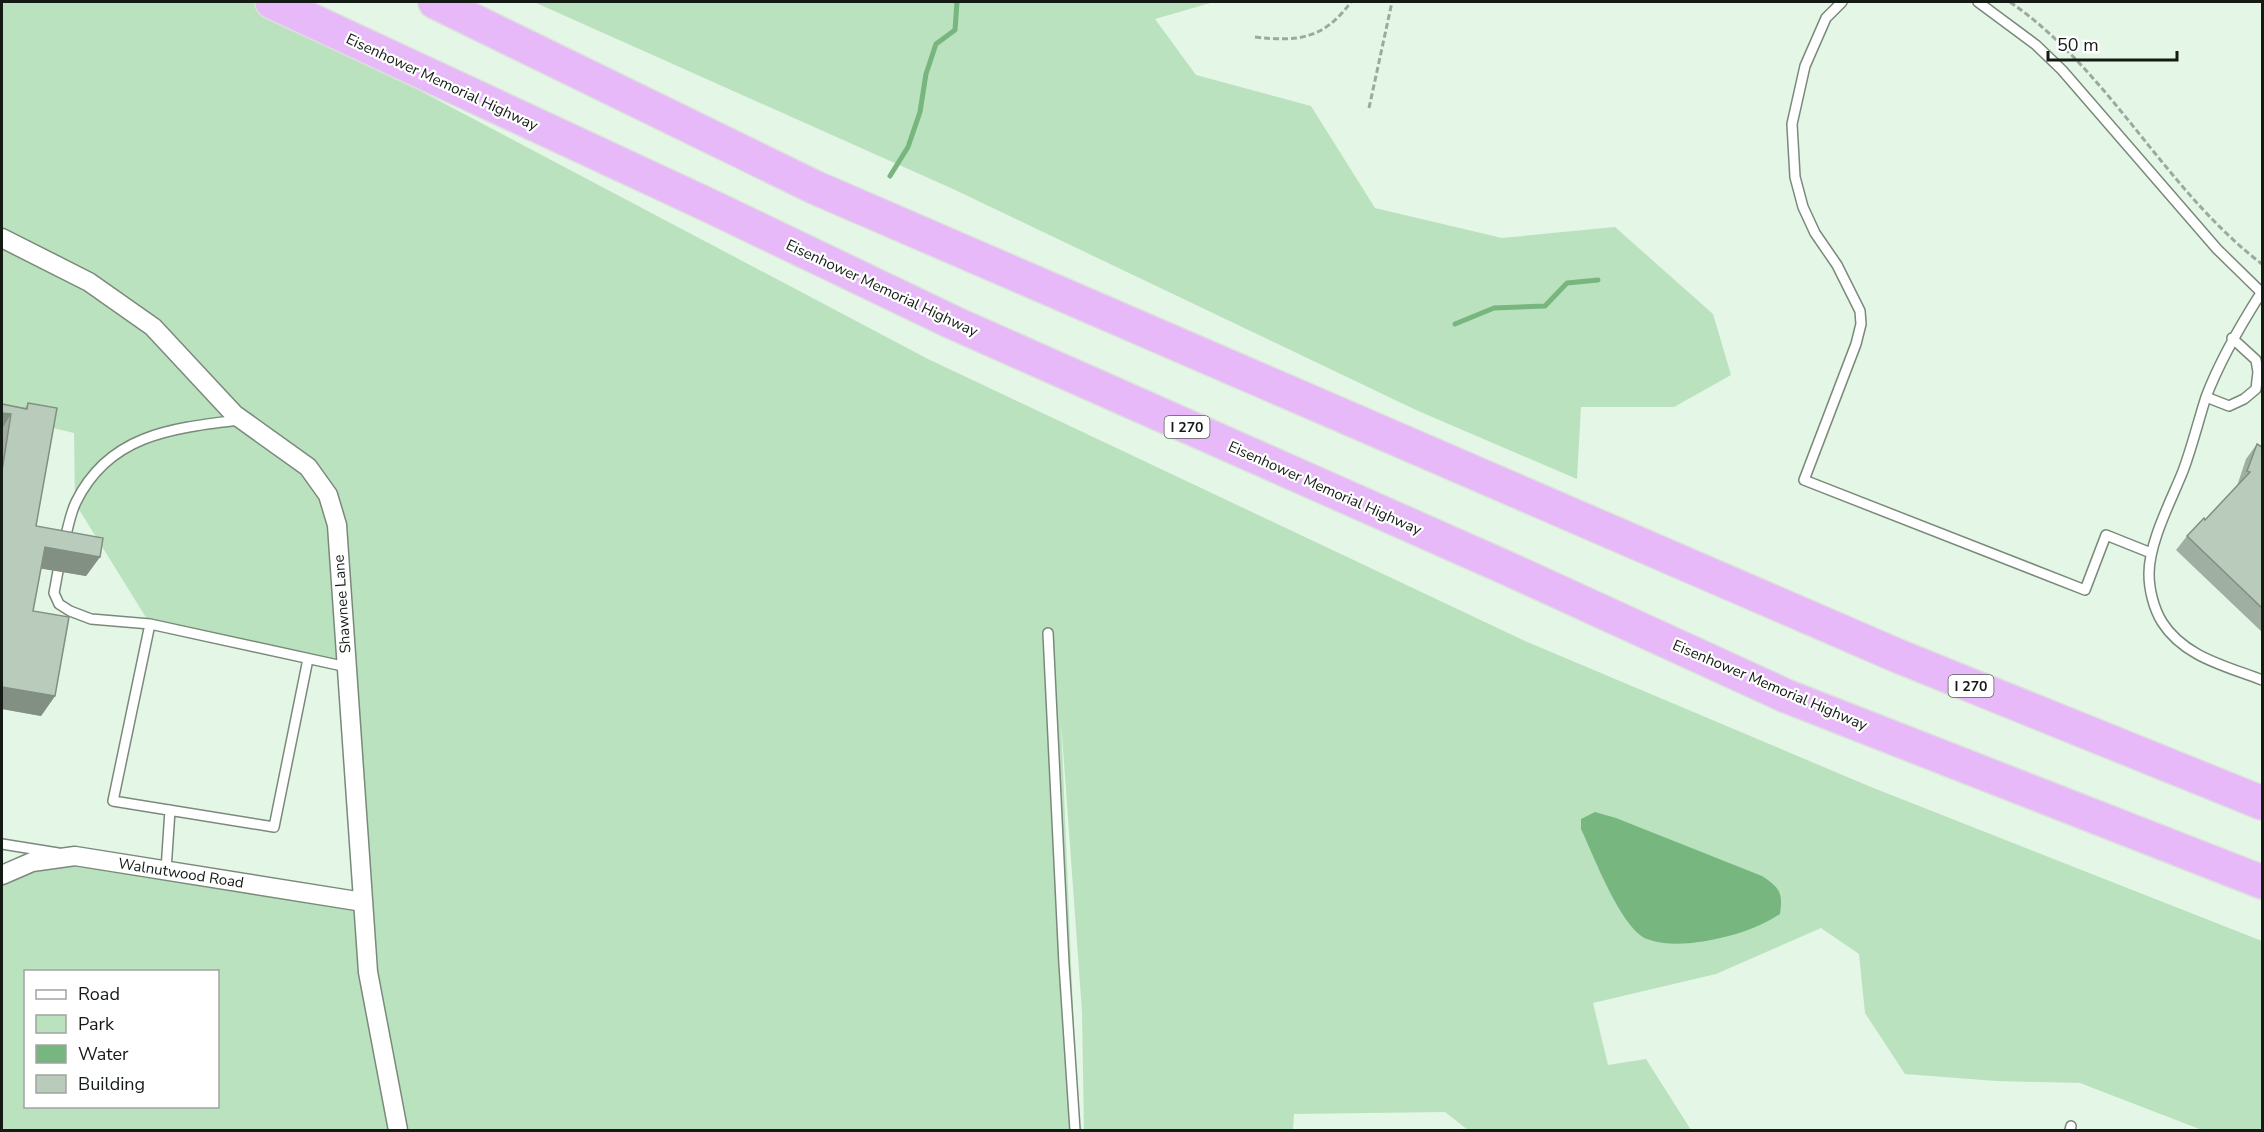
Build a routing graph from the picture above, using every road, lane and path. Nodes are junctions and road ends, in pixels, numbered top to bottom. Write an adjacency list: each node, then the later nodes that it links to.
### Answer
1 (272, 2): 30 (highway, Eisenhower Memorial Highway / I 270)
2 (435, 2): 24 (highway, I 270)
3 (1351, 2): 8 (path)
4 (1392, 2): 9 (path)
5 (1842, 2): 17 (lane)
6 (1978, 2): 12 (lane)
7 (2010, 2): 11 (path)
8 (1255, 37)
9 (1369, 108)
10 (2, 238): 15 (street, Shawnee Lane)
11 (2262, 264)
12 (2262, 293): 13 (lane)
13 (2232, 338): 14 (lane); 14 (lane)
14 (2206, 397): 17 (lane)
15 (242, 420): 16 (lane); 22 (street, Shawnee Lane)
16 (61, 552)
17 (2151, 553): 23 (lane)
18 (58, 571): 19 (lane)
19 (150, 624): 21 (lane); 25 (lane)
20 (1048, 633): 33 (lane)
21 (308, 659): 22 (lane); 25 (lane)
22 (347, 667): 31 (street, Shawnee Lane)
23 (2262, 680)
24 (2262, 803)
25 (170, 810): 28 (lane)
26 (2, 844): 27 (lane)
27 (75, 856): 28 (street, Walnutwood Road); 29 (street, Walnutwood Road)
28 (166, 870): 31 (street, Walnutwood Road)
29 (2, 875)
30 (2262, 882)
31 (363, 902): 32 (street, Shawnee Lane)
32 (398, 1131)
33 (1075, 1131)

